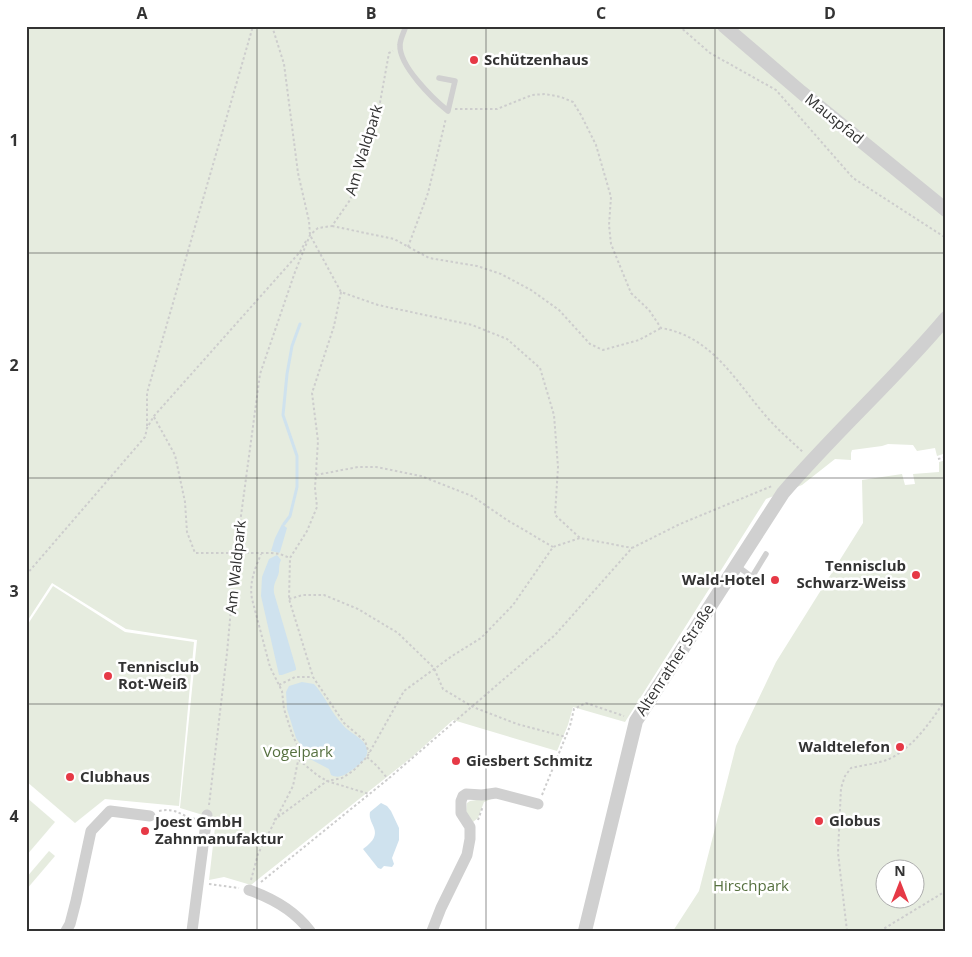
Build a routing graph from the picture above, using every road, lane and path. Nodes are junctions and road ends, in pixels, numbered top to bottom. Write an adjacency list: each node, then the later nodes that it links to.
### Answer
1 (253, 26): 20 (path)
2 (272, 26): 13 (path)
3 (406, 26): 6 (lane)
4 (679, 26): 14 (path)
5 (724, 26): 9 (street, Mauspfad)
6 (400, 45): 8 (lane); 12 (path, Am Waldpark)
7 (439, 78): 8 (lane)
8 (448, 111): 15 (path); 18 (path)
9 (921, 190): 10 (street); 11 (street, Mauspfad)
10 (946, 195)
11 (946, 210)
12 (332, 226): 13 (path); 15 (path)
13 (310, 235): 16 (path); 19 (path); 29 (path, Am Waldpark)
14 (946, 238)
15 (408, 248): 18 (path)
16 (341, 292): 24 (path); 26 (path)
17 (946, 318): 23 (street, Altenrather Straße)
18 (661, 328): 23 (path)
19 (154, 416): 20 (path); 29 (path)
20 (147, 428): 34 (path)
21 (946, 457): 22 (path)
22 (938, 459)
23 (811, 460): 25 (street, Altenrather Straße)
24 (316, 475): 27 (path); 32 (path)
25 (783, 493): 28 (path); 33 (street, Altenrather Straße)
26 (580, 538): 27 (path); 28 (path)
27 (553, 547): 36 (path)
28 (632, 548): 40 (path)
29 (236, 553): 30 (path); 52 (path, Am Waldpark)
30 (261, 554): 32 (path); 38 (path)
31 (766, 554): 33 (lane)
32 (290, 558): 35 (path)
33 (736, 565): 41 (street, Altenrather Straße)
34 (26, 576)
35 (289, 599): 36 (path); 37 (path)
36 (434, 668): 40 (path); 43 (path)
37 (313, 677): 38 (path); 43 (path)
38 (279, 685): 45 (path)
39 (946, 699): 63 (path)
40 (473, 707): 42 (path); 46 (path)
41 (636, 721): 42 (path); 62 (street, Altenrather Straße)
42 (566, 737): 50 (path)
43 (369, 753): 44 (path)
44 (367, 757): 46 (path); 47 (path)
45 (299, 760): 47 (path); 53 (path)
46 (388, 779): 48 (path)
47 (327, 781): 48 (path); 53 (path)
48 (369, 794): 56 (path)
49 (484, 804): 54 (path)
50 (538, 804): 54 (street)
51 (150, 816): 52 (path); 58 (street)
52 (207, 818): 55 (street)
53 (274, 820): 56 (path)
54 (470, 827): 61 (street)
55 (199, 882): 56 (path); 59 (street)
56 (249, 890): 60 (street)
57 (946, 891): 64 (path)
58 (66, 931)
59 (192, 931)
60 (310, 931)
61 (432, 931)
62 (585, 931)
63 (848, 931)
64 (880, 931)

